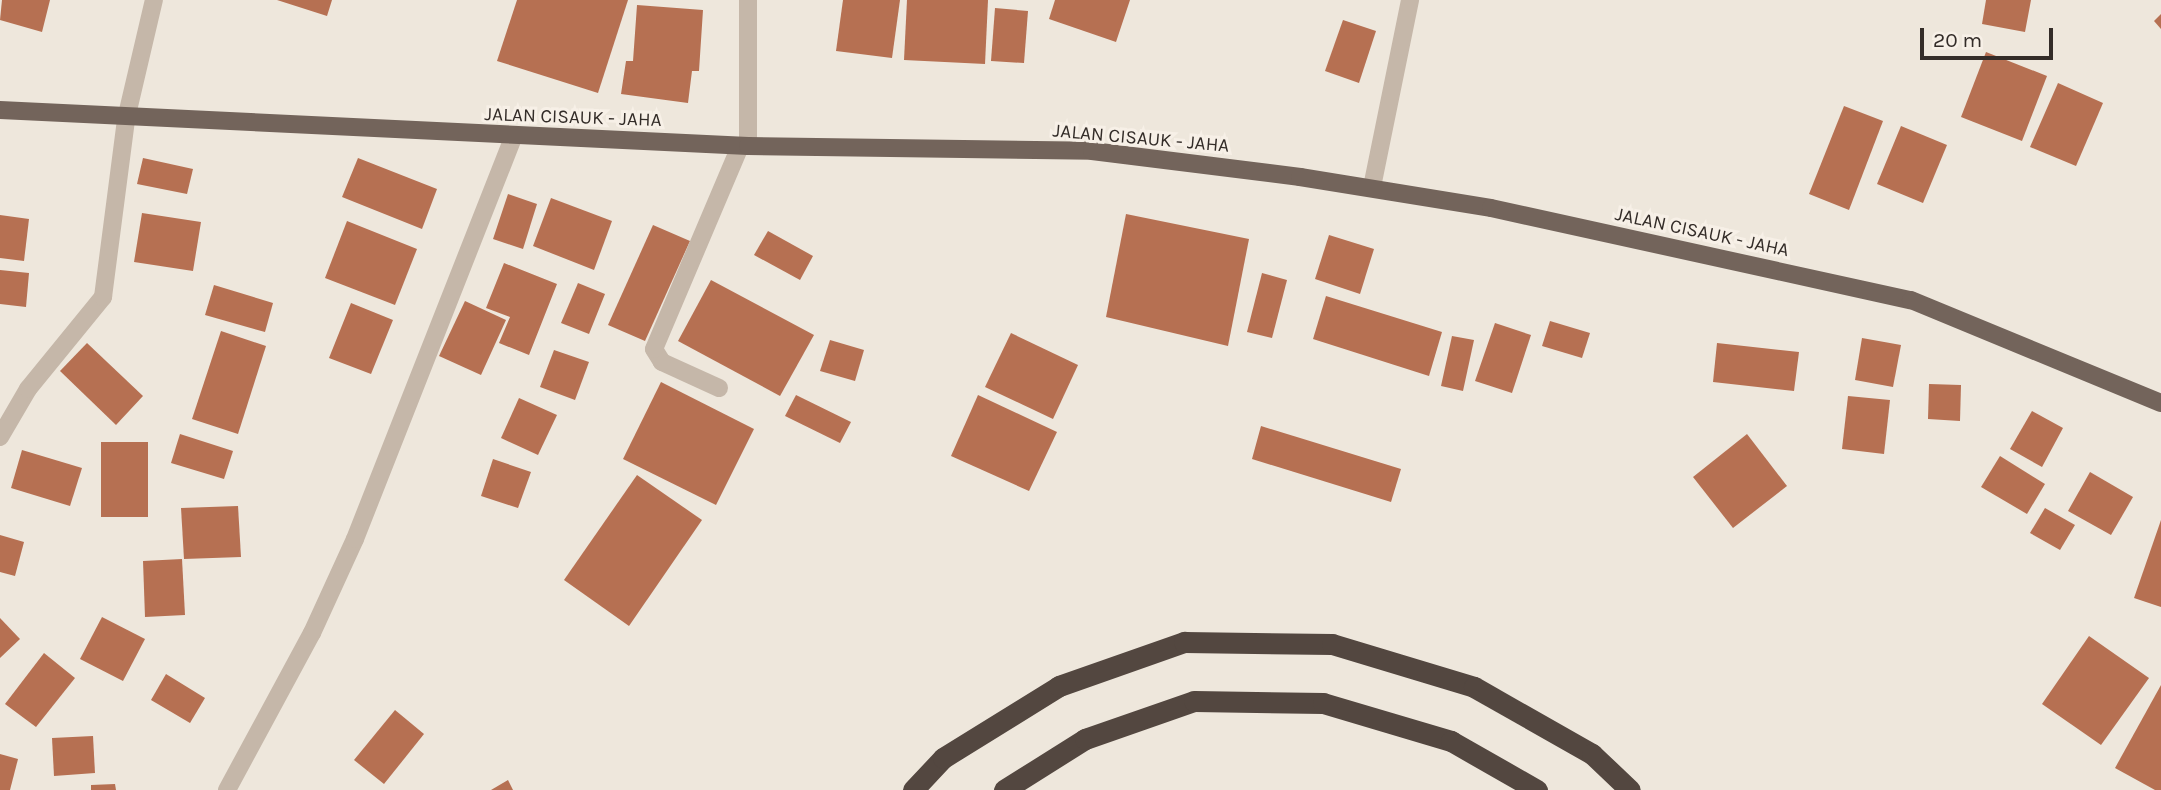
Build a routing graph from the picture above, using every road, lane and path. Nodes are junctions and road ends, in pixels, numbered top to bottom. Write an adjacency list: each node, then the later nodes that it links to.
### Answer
1 (154, 0): 5 (street)
2 (748, 0): 7 (street)
3 (1410, 0): 8 (street)
4 (0, 110): 5 (main road, JALAN CISAUK - JAHA)
5 (126, 119): 6 (main road, JALAN CISAUK - JAHA); 11 (street)
6 (513, 137): 7 (main road, JALAN CISAUK - JAHA); 12 (street)
7 (744, 146): 8 (main road, JALAN CISAUK - JAHA); 9 (street)
8 (1372, 187): 10 (main road, JALAN CISAUK - JAHA)
9 (719, 388)
10 (2161, 404)
11 (0, 437)
12 (227, 790)
13 (913, 790): 16 (highway)
14 (1004, 790): 15 (highway)
15 (1537, 790)
16 (1630, 790)

